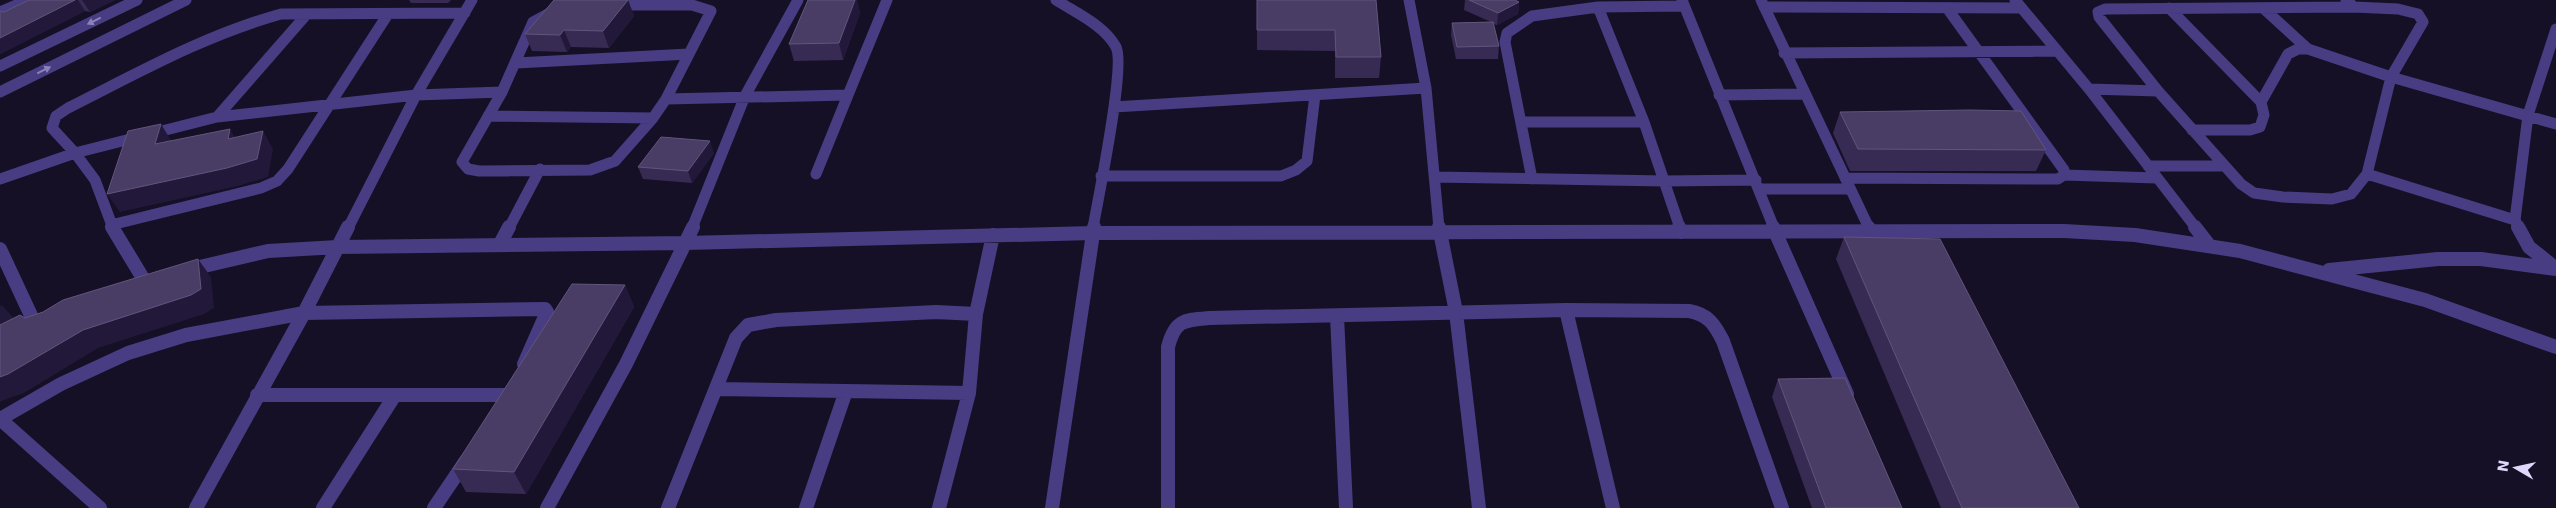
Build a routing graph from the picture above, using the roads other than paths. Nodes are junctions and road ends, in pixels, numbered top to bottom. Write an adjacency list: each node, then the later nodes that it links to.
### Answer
1 (28, 0): 18 (street)
2 (138, 0): 29 (street, one-way to 29)
3 (186, 0): 34 (street, one-way to 3)
4 (472, 0): 19 (street)
5 (798, 0): 41 (street)
6 (887, 0): 38 (street)
7 (1056, 0): 45 (street)
8 (1409, 0): 31 (street)
9 (640, 3): 27 (street); 28 (street)
10 (1683, 3): 14 (street); 40 (street)
11 (1762, 3): 15 (street); 26 (street)
12 (2019, 4): 15 (street); 25 (street)
13 (2350, 4): 17 (street); 30 (street)
14 (1598, 7): 50 (street); 51 (street)
15 (1947, 8): 24 (street)
16 (2169, 8): 17 (street); 33 (street); 43 (street)
17 (2263, 8): 23 (street)
18 (0, 12)
19 (465, 13): 21 (street); 37 (street)
20 (307, 14): 21 (street); 48 (street); 54 (street)
21 (388, 14): 44 (street)
22 (2555, 37): 46 (street)
23 (2308, 49): 30 (street); 43 (street)
24 (1978, 51): 25 (street); 26 (street); 60 (street)
25 (2057, 51): 32 (street)
26 (1784, 53): 36 (street)
27 (689, 54): 28 (street); 42 (street)
28 (516, 63): 35 (street)
29 (0, 66)
30 (2391, 76): 46 (street); 59 (street)
31 (1426, 88): 39 (street); 62 (street)
32 (2089, 89): 33 (street); 55 (street)
33 (2158, 90): 53 (street)
34 (0, 92)
35 (502, 92): 37 (street); 47 (street)
36 (1804, 94): 40 (street); 63 (street)
37 (416, 95): 44 (street); 81 (street)
38 (848, 95): 41 (street); 58 (street)
39 (1315, 95): 45 (street); 61 (street)
40 (1719, 95): 68 (street)
41 (745, 96): 42 (street); 79 (street)
42 (666, 99): 49 (street)
43 (2261, 102): 53 (street)
44 (329, 103): 48 (street); 71 (street)
45 (1114, 107): 61 (street)
46 (2528, 115): 52 (street); 70 (street)
47 (488, 116): 49 (street); 57 (street)
48 (217, 117): 54 (street)
49 (653, 118): 57 (street)
50 (1521, 122): 51 (street); 66 (street)
51 (1644, 122): 67 (street)
52 (2556, 124)
53 (2192, 130): 56 (street)
54 (75, 153): 65 (street); 71 (street)
55 (2148, 166): 56 (street); 64 (street)
56 (2224, 166): 59 (street)
57 (540, 169): 78 (street)
58 (816, 174)
59 (2367, 174): 70 (street)
60 (2064, 175): 63 (street); 64 (street)
61 (1101, 176): 75 (street)
62 (1435, 177): 66 (street); 76 (street)
63 (1845, 178): 69 (street)
64 (2157, 178): 80 (street)
65 (0, 179)
66 (1532, 180): 67 (street)
67 (1664, 181): 68 (street); 74 (street)
68 (1758, 185): 69 (street); 73 (street)
69 (1850, 189): 72 (street)
70 (2515, 220): 83 (street)
71 (111, 225): 86 (street)
72 (1870, 230): 73 (street); 80 (street)
73 (1775, 231): 74 (street); 100 (street)
74 (1680, 232): 76 (street)
75 (1093, 233): 76 (street); 77 (street); 112 (street)
76 (1440, 233): 88 (street)
77 (994, 235): 79 (street); 90 (street)
78 (500, 244): 79 (street); 81 (street)
79 (686, 244): 108 (street)
80 (2209, 245): 84 (street)
81 (338, 246): 85 (street); 89 (street)
82 (0, 249): 92 (street)
83 (2556, 269): 84 (street)
84 (2322, 271): 93 (street)
85 (175, 273)
86 (160, 277)
87 (1566, 310): 88 (street); 116 (street); 117 (street)
88 (1456, 312): 91 (street); 115 (street)
89 (304, 313): 97 (street); 98 (street); 102 (street)
90 (976, 314): 94 (street); 96 (street)
91 (1338, 316): 113 (street); 114 (street)
92 (35, 325)
93 (2556, 347)
94 (718, 389): 95 (street); 109 (street)
95 (846, 391): 96 (street); 110 (street)
96 (969, 393): 111 (street)
97 (257, 395): 99 (street); 105 (street)
98 (509, 395): 99 (street); 101 (street)
99 (396, 396): 106 (street)
100 (1851, 404)
101 (498, 412)
102 (0, 419): 104 (street)
103 (472, 452): 107 (street)
104 (100, 508)
105 (196, 508)
106 (322, 508)
107 (434, 508)
108 (547, 508)
109 (668, 508)
110 (806, 508)
111 (939, 508)
112 (1052, 508)
113 (1168, 508)
114 (1346, 508)
115 (1479, 508)
116 (1613, 508)
117 (1782, 508)

